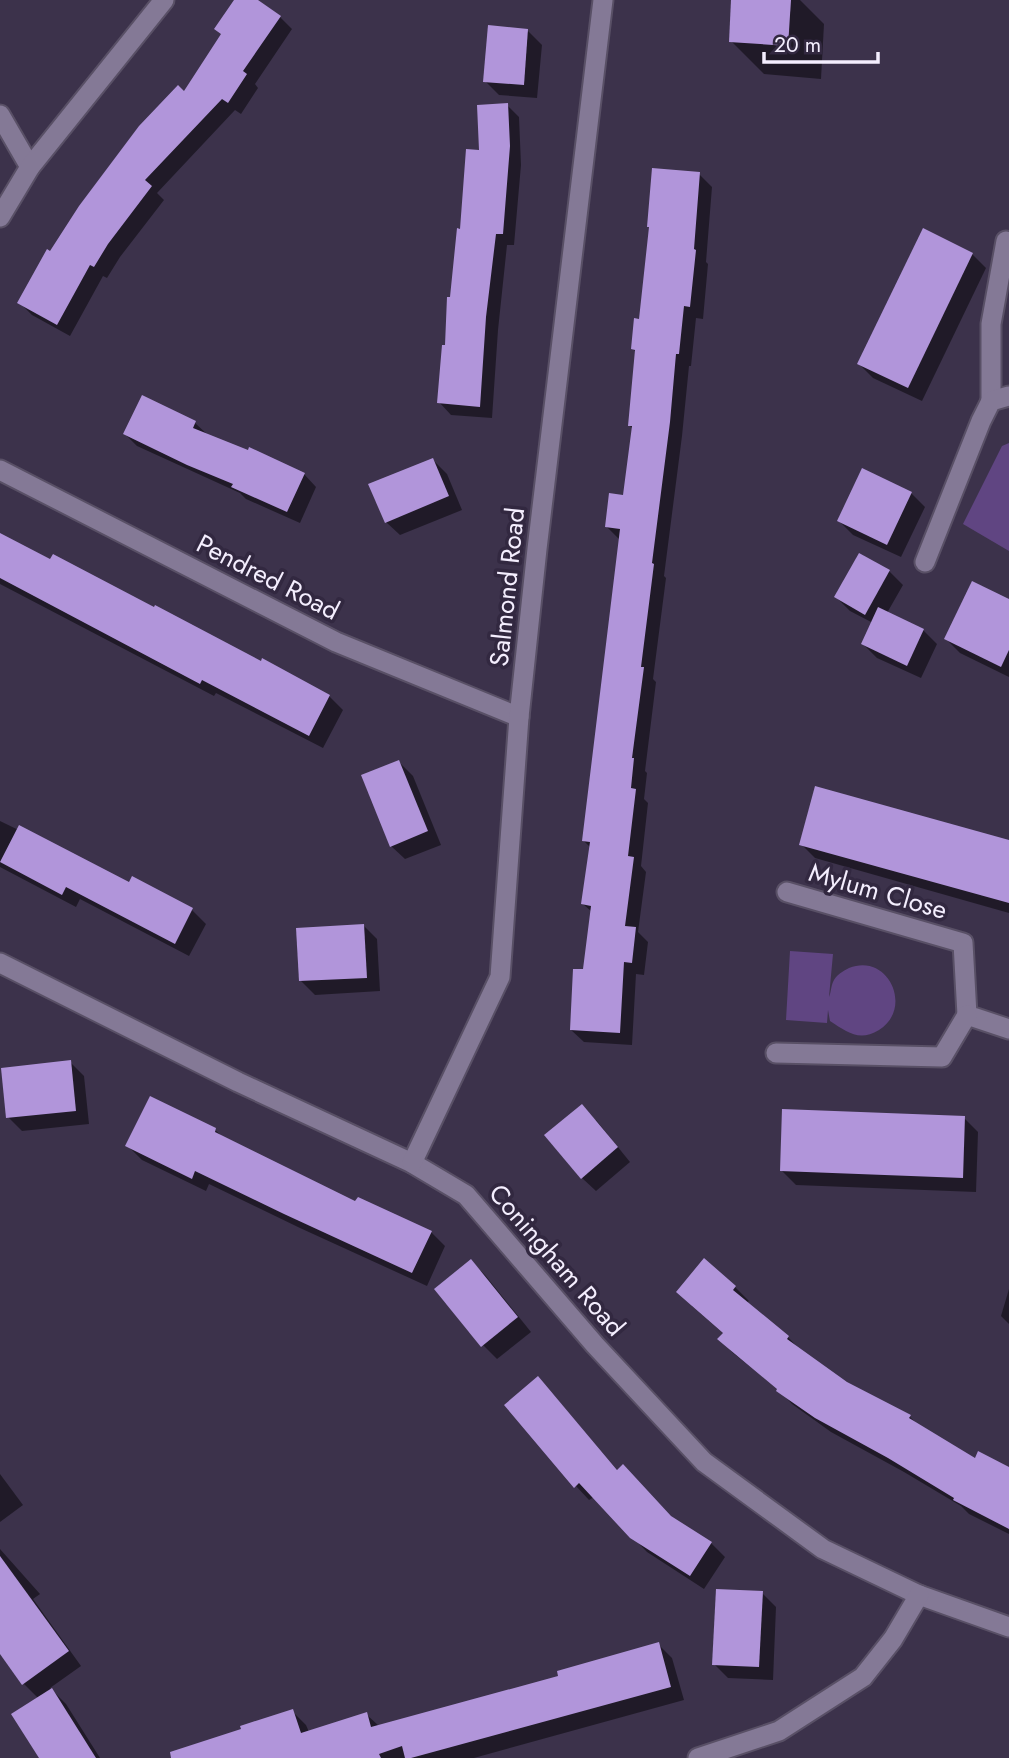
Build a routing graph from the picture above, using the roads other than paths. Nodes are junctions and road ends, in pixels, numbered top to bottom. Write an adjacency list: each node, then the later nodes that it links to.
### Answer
1 (164, 0): 4 (street)
2 (603, 0): 10 (street, Salmond Road)
3 (0, 115): 4 (street)
4 (30, 167): 5 (street)
5 (0, 217)
6 (1006, 241): 7 (street)
7 (1000, 399): 9 (street)
8 (0, 470): 10 (street, Pendred Road)
9 (925, 562)
10 (519, 717): 16 (street, Salmond Road)
11 (787, 892): 13 (street, Mylum Close)
12 (0, 963): 16 (street, Coningham Road)
13 (967, 1015): 14 (street); 15 (street)
14 (1009, 1029)
15 (775, 1053)
16 (412, 1163): 17 (street, Coningham Road)
17 (919, 1595): 18 (street, Coningham Road); 19 (street)
18 (1009, 1627)
19 (698, 1758)

